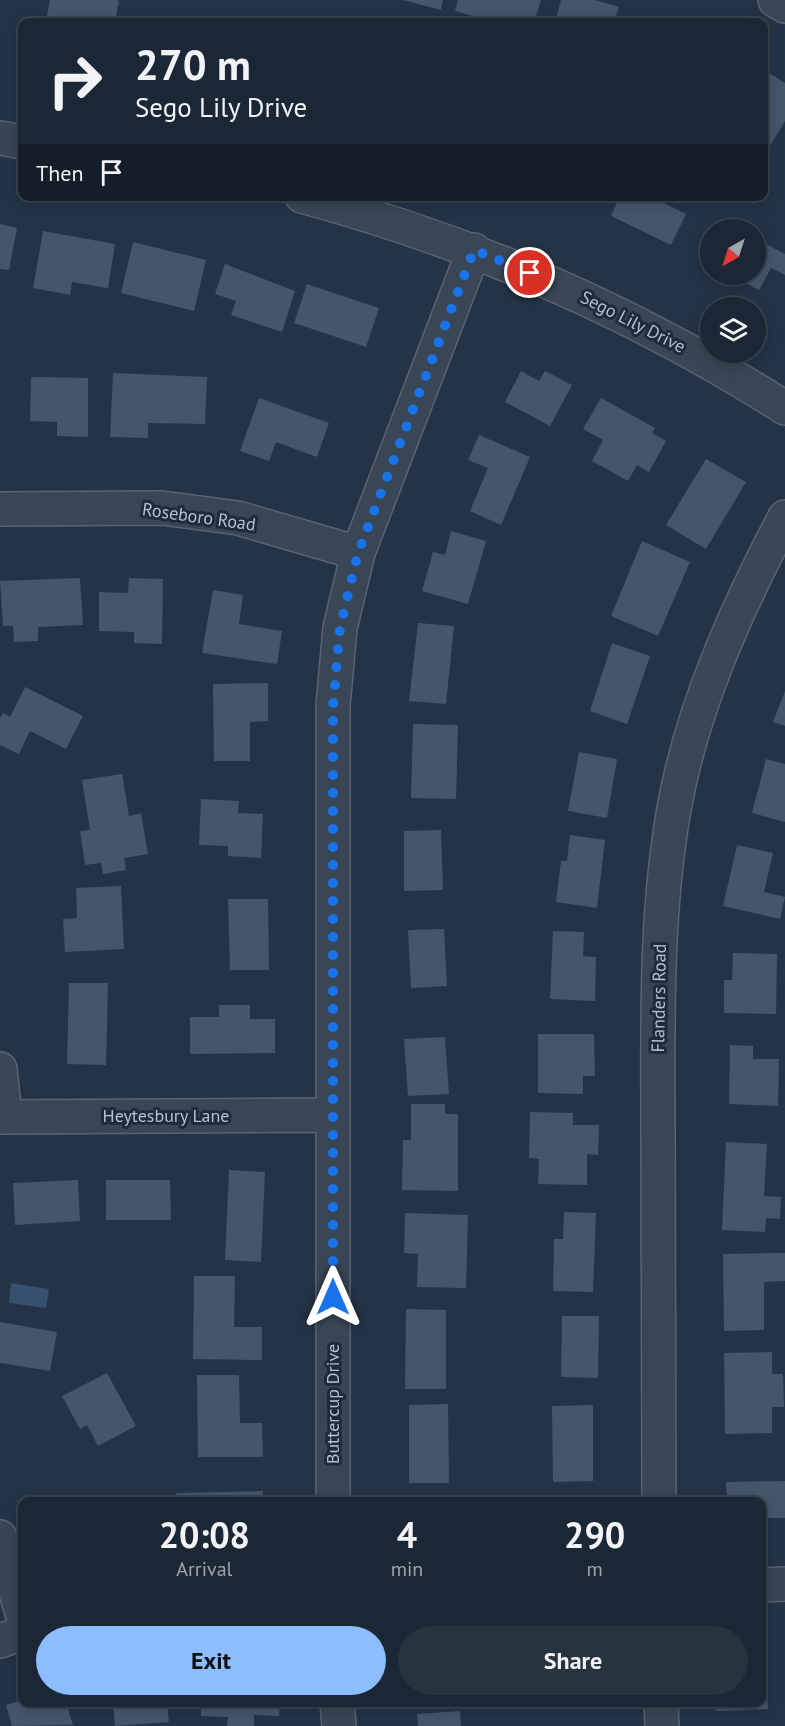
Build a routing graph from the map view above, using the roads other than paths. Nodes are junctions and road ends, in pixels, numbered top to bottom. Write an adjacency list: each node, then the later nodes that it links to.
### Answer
1 (775, 0): 2 (street)
2 (785, 6)
3 (0, 138): 4 (street)
4 (18, 141)
5 (321, 201): 6 (street, Sego Lily Drive)
6 (474, 250): 7 (street, Sego Lily Drive); 10 (street, Buttercup Drive)
7 (785, 408)
8 (0, 509): 10 (street, Roseboro Road)
9 (785, 517): 15 (street, Flanders Road)
10 (358, 553): 12 (street, Buttercup Drive)
11 (0, 1068): 13 (street)
12 (333, 1115): 13 (street, Heytesbury Lane); 14 (street, Buttercup Drive)
13 (2, 1117)
14 (333, 1497)
15 (658, 1497)
16 (0, 1537): 19 (street)
17 (785, 1584): 18 (street)
18 (766, 1585)
19 (18, 1599)
20 (18, 1634): 21 (street)
21 (0, 1641)
22 (337, 1707): 24 (street)
23 (661, 1707): 25 (street)
24 (339, 1726)
25 (662, 1726)

